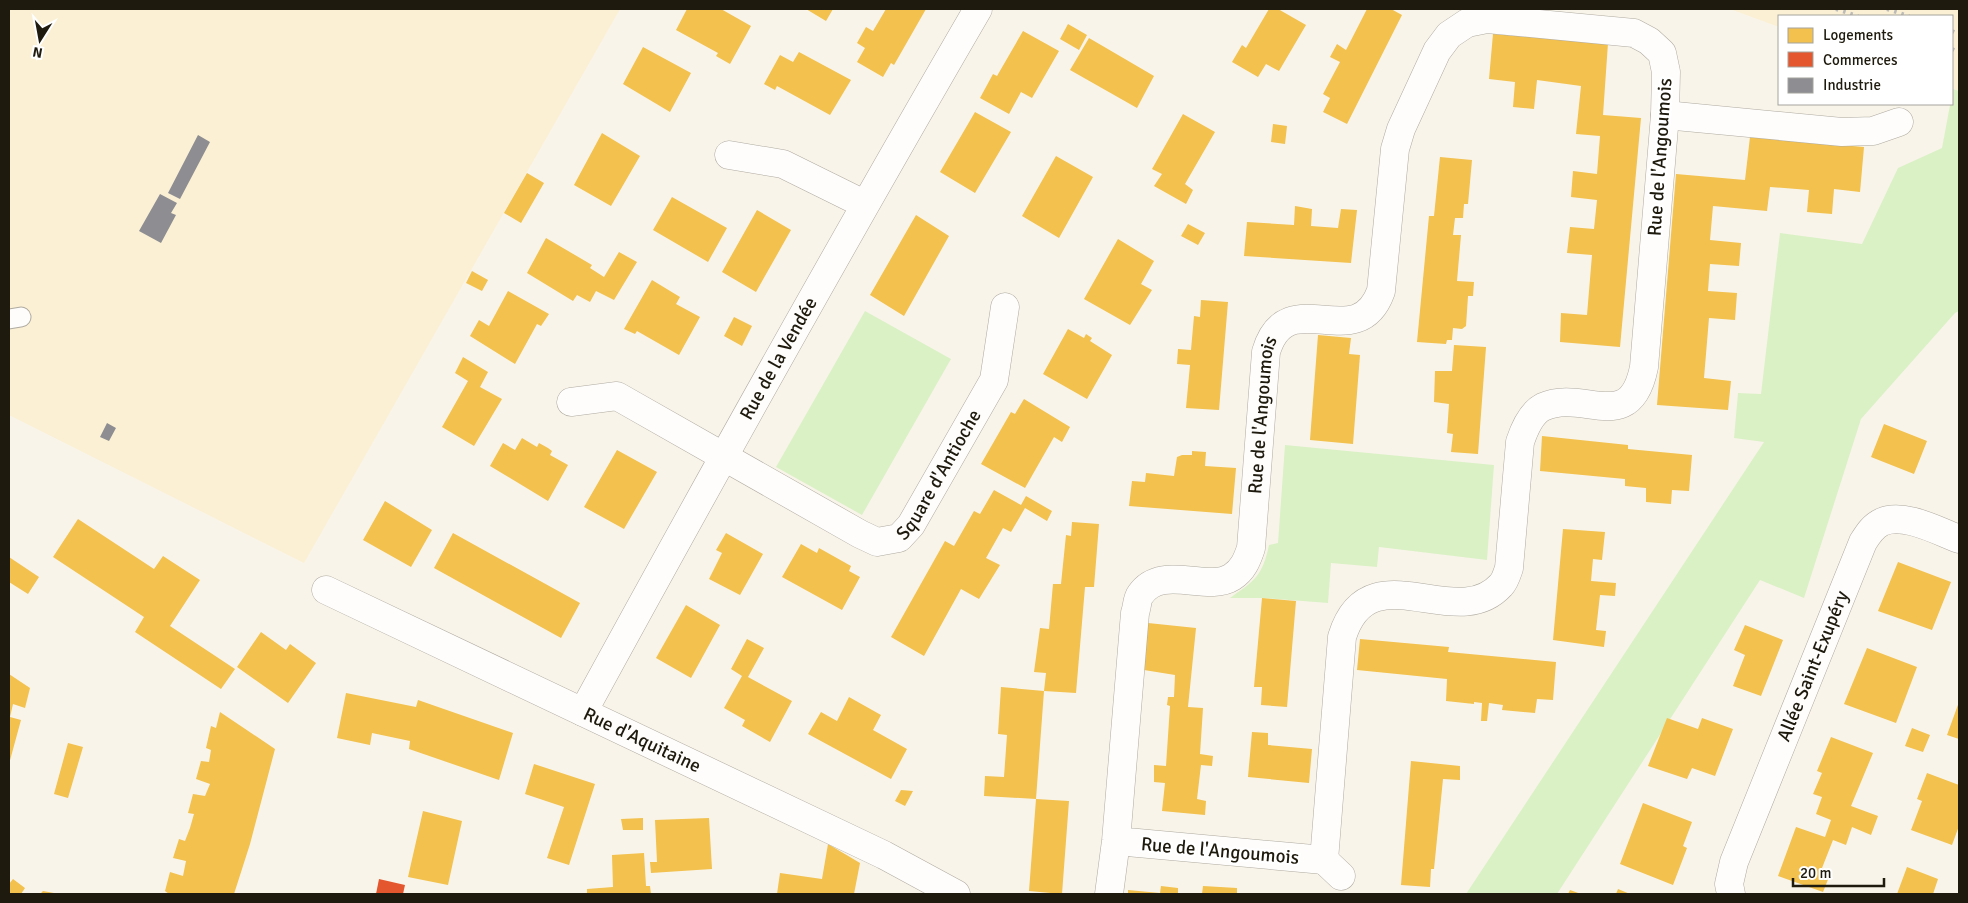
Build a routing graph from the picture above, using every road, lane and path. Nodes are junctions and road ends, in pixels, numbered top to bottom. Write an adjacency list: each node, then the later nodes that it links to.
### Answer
1 (978, 9): 5 (street, Rue de la Vendée)
2 (1665, 115): 3 (street); 12 (street, Rue de l'Angoumois); 12 (street, Rue de l'Angoumois)
3 (1899, 122)
4 (729, 155): 5 (street)
5 (864, 204): 8 (street, Rue de la Vendée)
6 (1005, 307): 8 (street, Square d'Antioche)
7 (571, 402): 8 (street, Square d'Antioche)
8 (724, 456): 11 (street, Rue de la Vendée)
9 (1959, 539): 15 (street, Allée Saint-Exupéry)
10 (326, 590): 11 (street, Rue d'Aquitaine)
11 (584, 712): 13 (street, Rue d'Aquitaine)
12 (1116, 841): 14 (street, Rue de l'Angoumois)
13 (956, 894)
14 (1109, 894)
15 (1731, 894)

